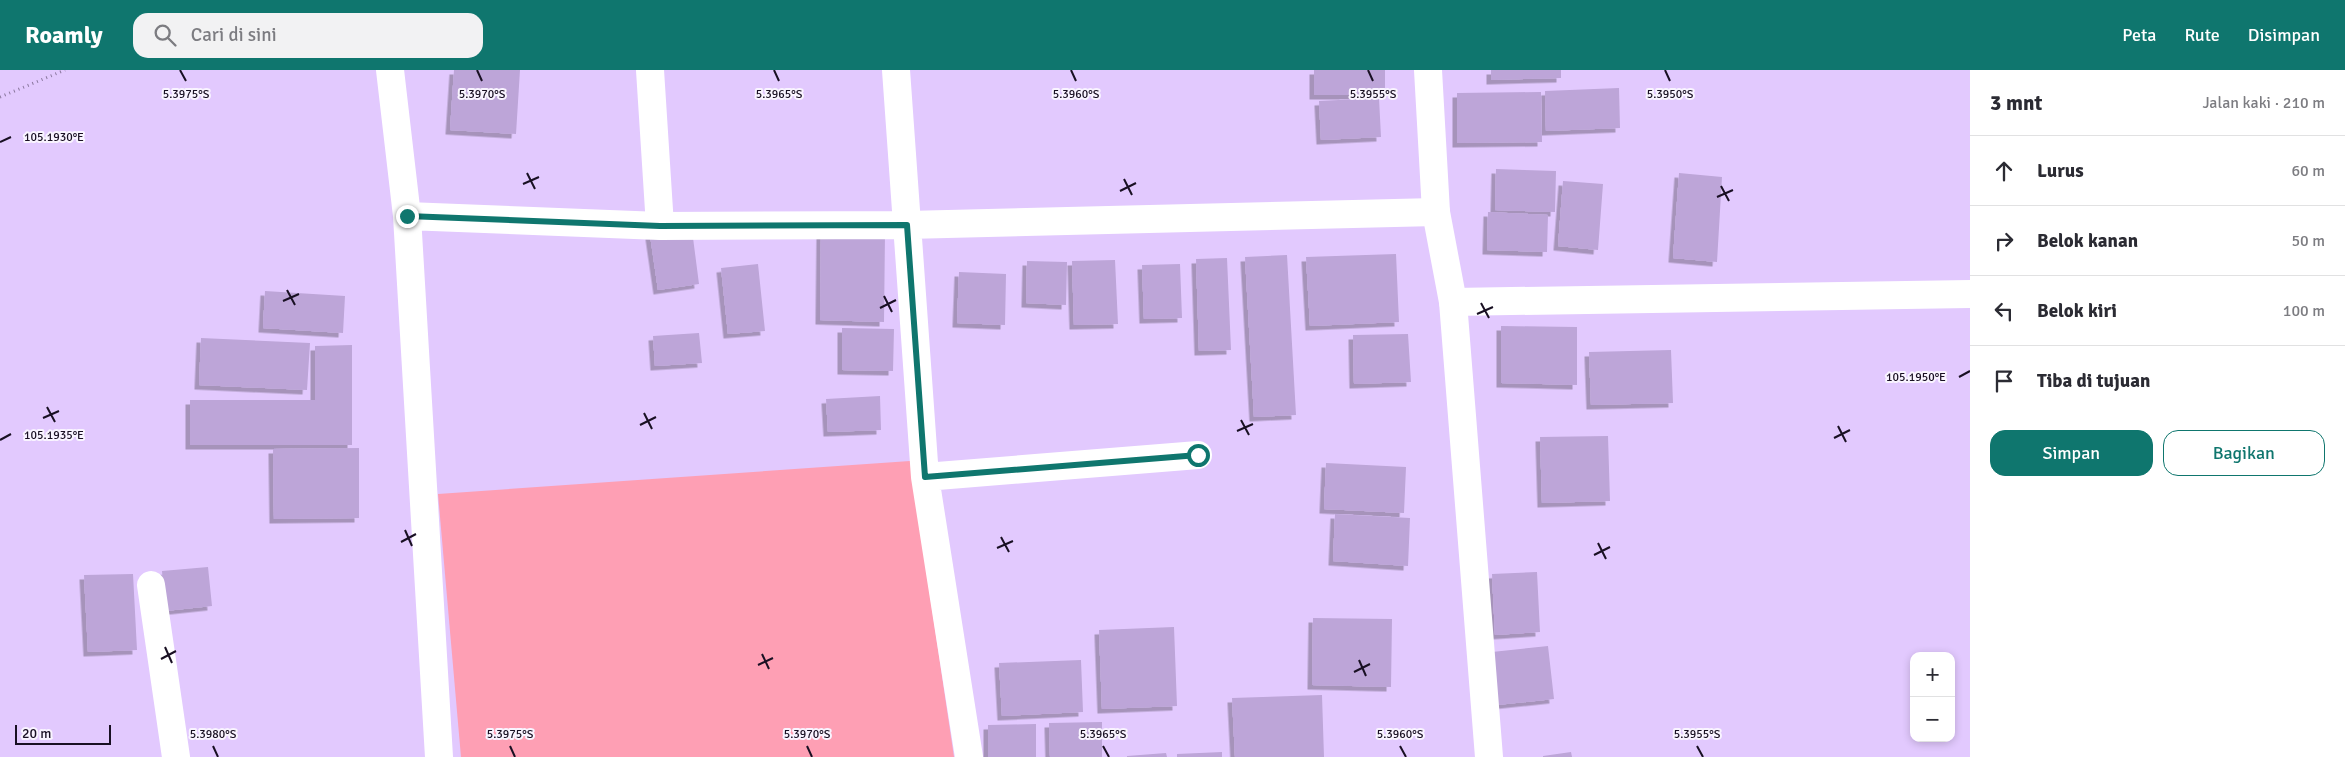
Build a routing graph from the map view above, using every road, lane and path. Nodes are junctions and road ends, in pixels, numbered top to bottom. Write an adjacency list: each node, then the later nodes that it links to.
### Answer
1 (64, 70): 6 (path)
2 (390, 70): 8 (street)
3 (650, 70): 10 (street)
4 (896, 70): 9 (street)
5 (1428, 70): 7 (street)
6 (0, 97)
7 (1436, 212): 9 (street); 12 (street)
8 (407, 216): 10 (street); 17 (street)
9 (907, 225): 10 (street); 14 (street)
10 (660, 226)
11 (1970, 294): 12 (street)
12 (1453, 302): 19 (street)
13 (1198, 455): 14 (street)
14 (925, 477): 18 (street)
15 (151, 585): 16 (street)
16 (176, 757)
17 (440, 757)
18 (969, 757)
19 (1489, 757)

